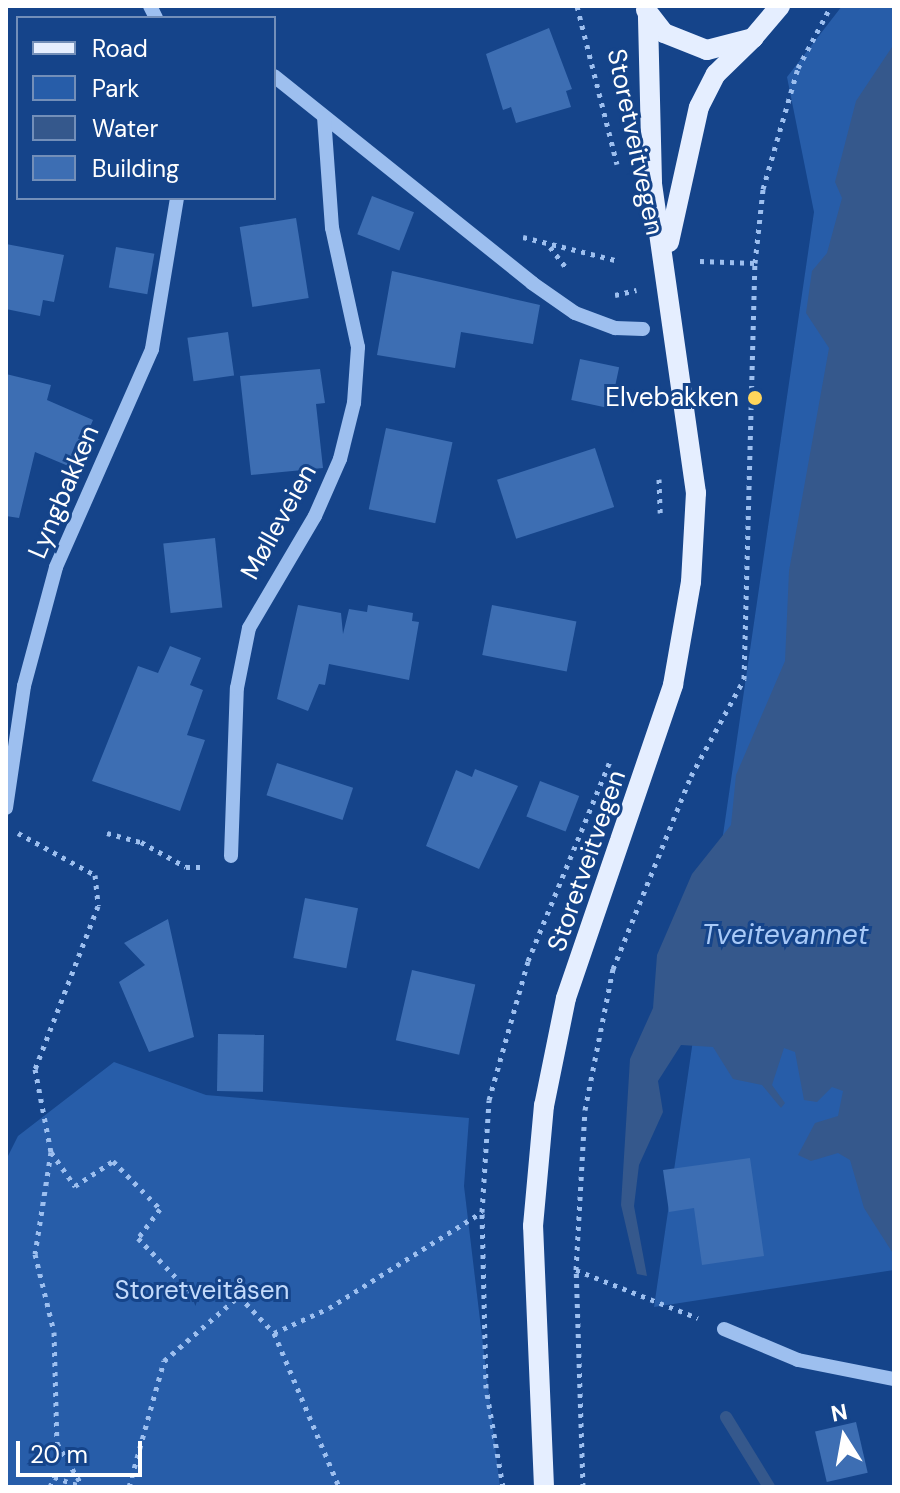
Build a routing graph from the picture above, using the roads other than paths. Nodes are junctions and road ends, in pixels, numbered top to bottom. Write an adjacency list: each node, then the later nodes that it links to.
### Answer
1 (780, 6): 3 (main road, Storetveitvegen)
2 (646, 11): 3 (main road); 7 (main road, Storetveitvegen)
3 (753, 38): 7 (main road, Storetveitvegen)
4 (276, 78): 5 (street)
5 (324, 117): 8 (street); 10 (street, Mølleveien)
6 (177, 200): 9 (street, Lyngbakken)
7 (667, 254): 13 (main road, Storetveitvegen)
8 (643, 329)
9 (9, 814)
10 (231, 856)
11 (724, 1329): 12 (street)
12 (894, 1379)
13 (544, 1487)

